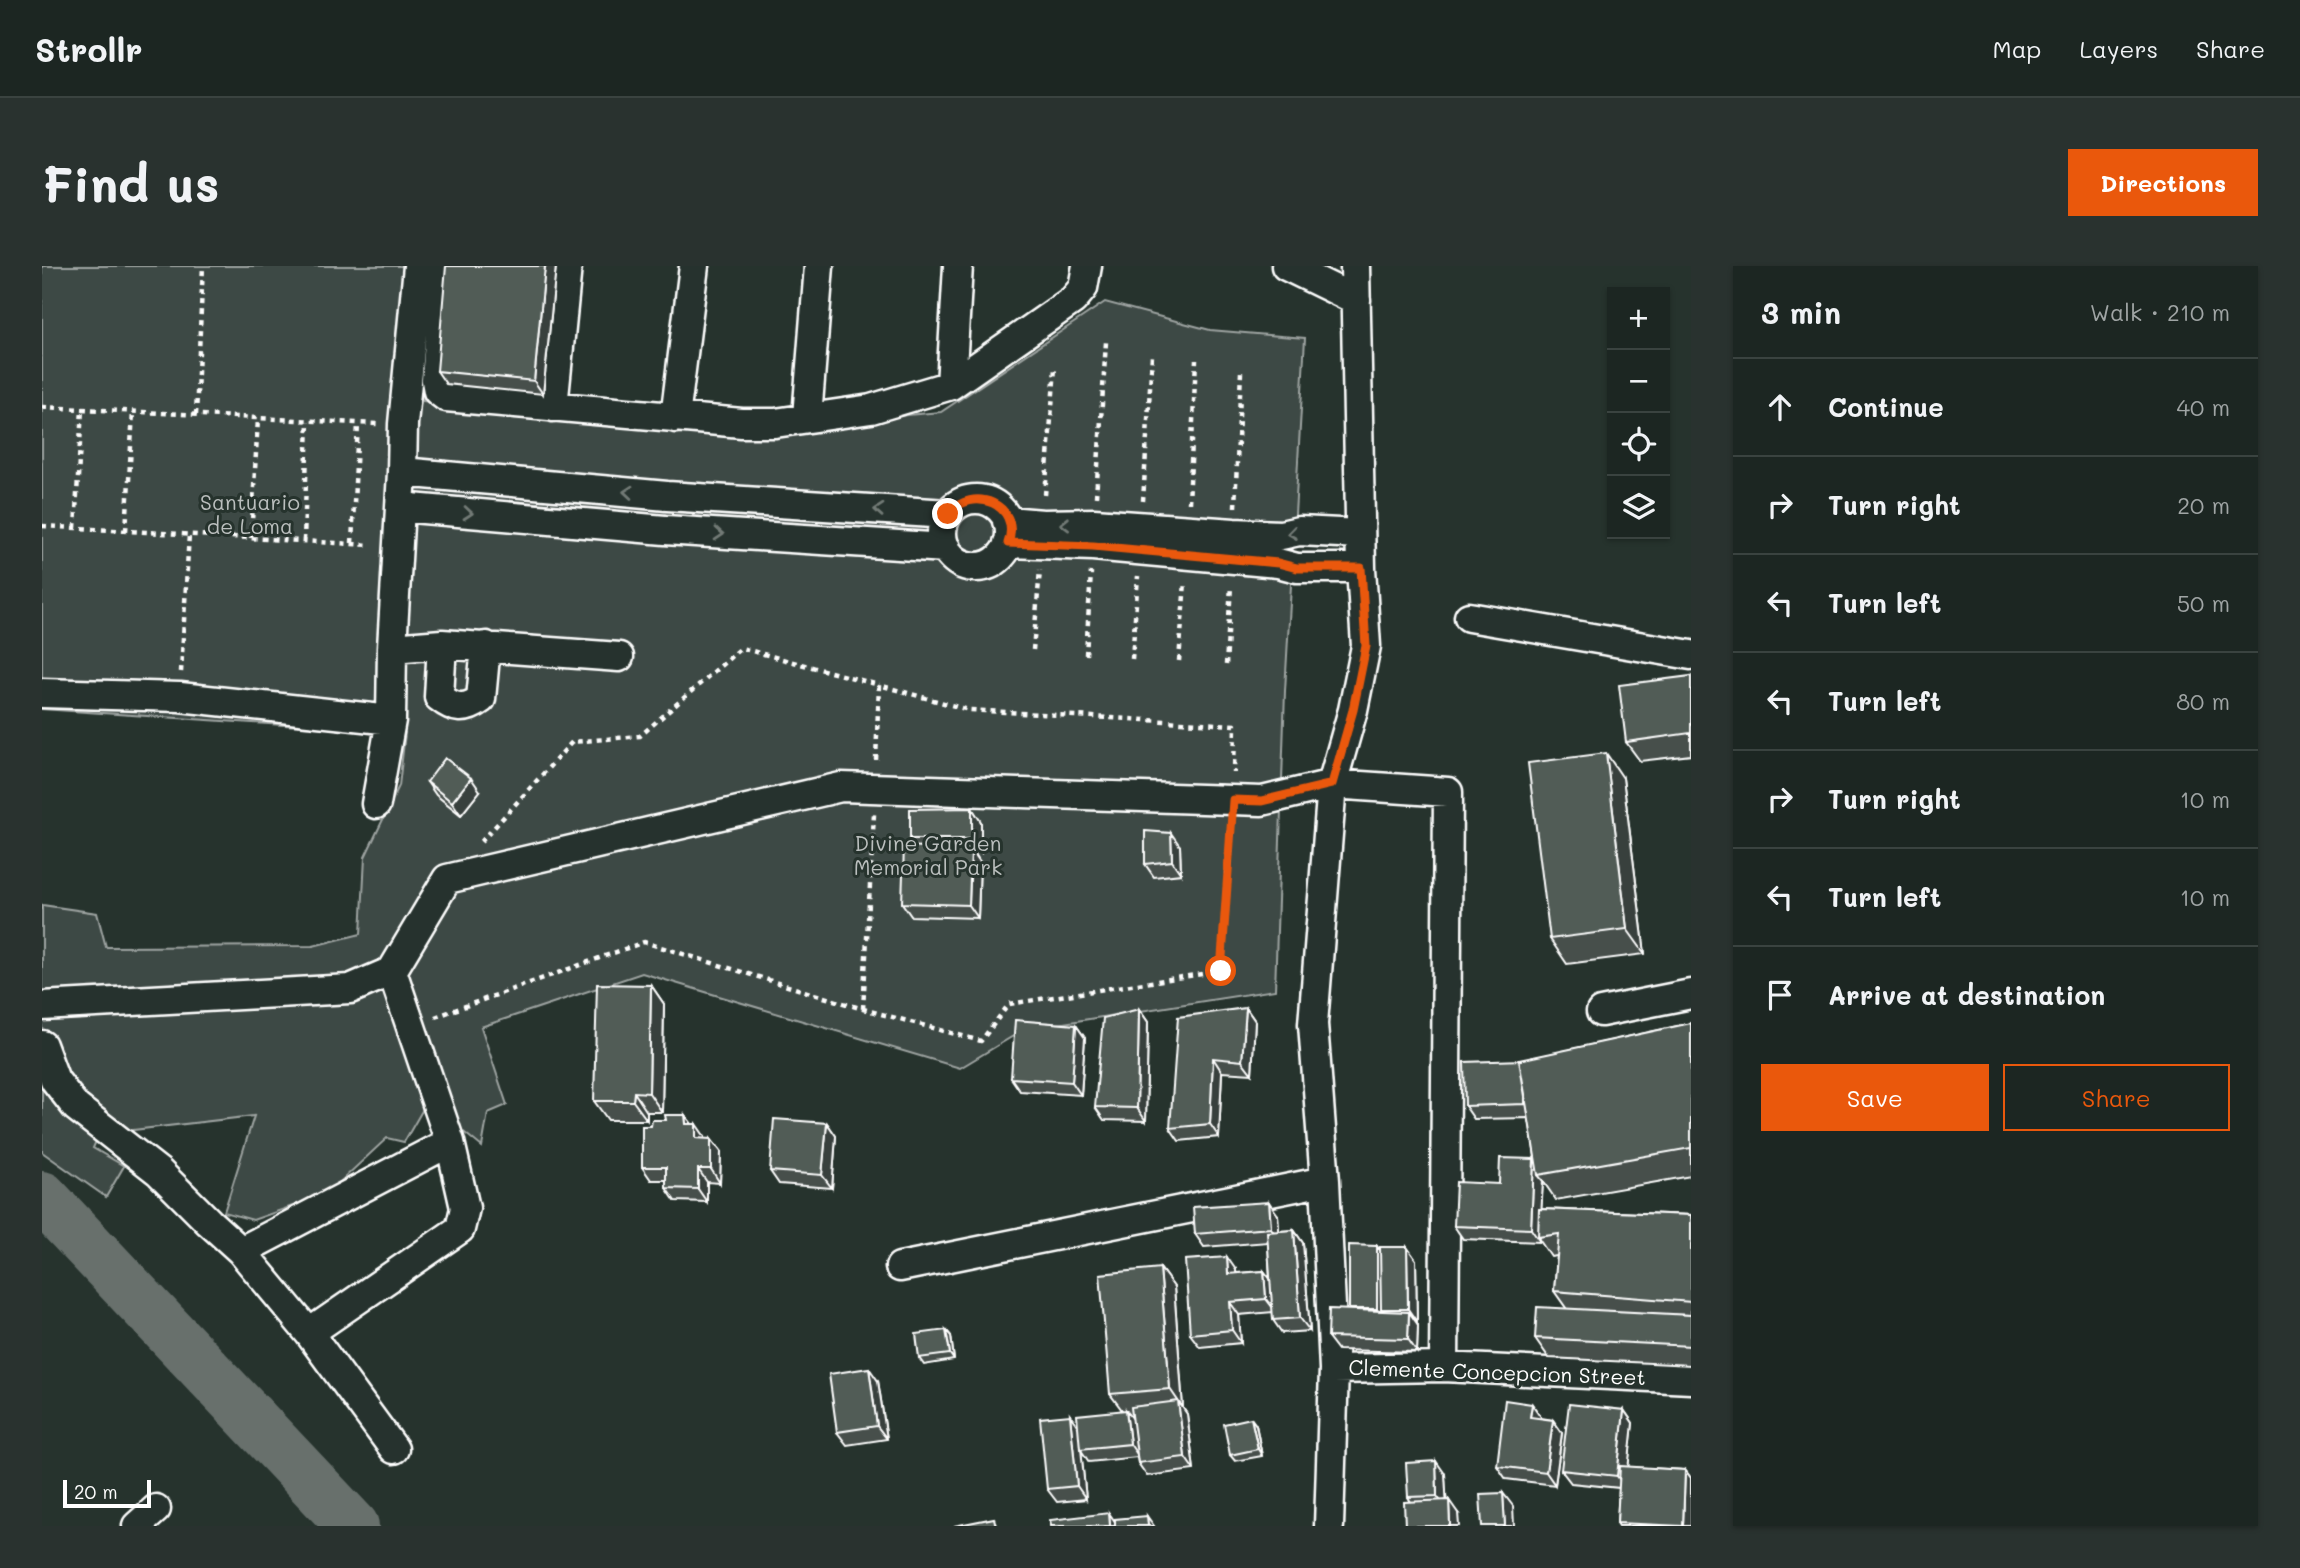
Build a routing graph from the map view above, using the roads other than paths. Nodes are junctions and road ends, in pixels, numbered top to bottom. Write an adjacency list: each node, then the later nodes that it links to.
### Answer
1 (418, 266): 15 (street)
2 (445, 266): 12 (street)
3 (567, 266): 12 (street)
4 (694, 266): 14 (street)
5 (819, 266): 13 (street)
6 (958, 266): 11 (street)
7 (1087, 266): 11 (street)
8 (1286, 266): 10 (street)
9 (1355, 266): 10 (street)
10 (1356, 300): 21 (street)
11 (951, 385): 13 (street)
12 (553, 407): 14 (street)
13 (807, 417): 14 (street)
14 (674, 418)
15 (402, 472): 16 (street, one-way to 15); 17 (street)
16 (667, 496): 18 (street, one-way to 16); 19 (street)
17 (400, 507): 19 (street, one-way to 19); 27 (street)
18 (948, 514): 20 (street); 22 (street)
19 (665, 530): 22 (street, one-way to 22)
20 (1007, 532): 21 (street, one-way to 20); 22 (street); 23 (street)
21 (1360, 534): 23 (street)
22 (946, 548)
23 (1361, 568): 32 (street)
24 (1469, 617): 28 (street)
25 (442, 644): 26 (street); 26 (street); 27 (street)
26 (486, 646): 29 (street)
27 (392, 648): 31 (street)
28 (1691, 655)
29 (619, 657)
30 (42, 694): 31 (street)
31 (391, 720): 33 (street)
32 (1332, 784): 34 (street); 40 (street); 44 (street)
33 (376, 804)
34 (392, 971): 36 (street); 39 (street)
35 (1691, 994): 37 (street)
36 (42, 1006)
37 (1601, 1012)
38 (42, 1045): 41 (street)
39 (450, 1142): 41 (street); 43 (street)
40 (1325, 1181): 42 (street); 45 (street)
41 (241, 1251): 43 (street)
42 (900, 1267)
43 (309, 1333): 47 (street)
44 (1444, 1367): 45 (street, Clemente Concepcion Street); 46 (street, Clemente Concepcion Street)
45 (1334, 1368): 48 (street, Clemente Concepcion Street)
46 (1691, 1379)
47 (394, 1449)
48 (1329, 1526)

